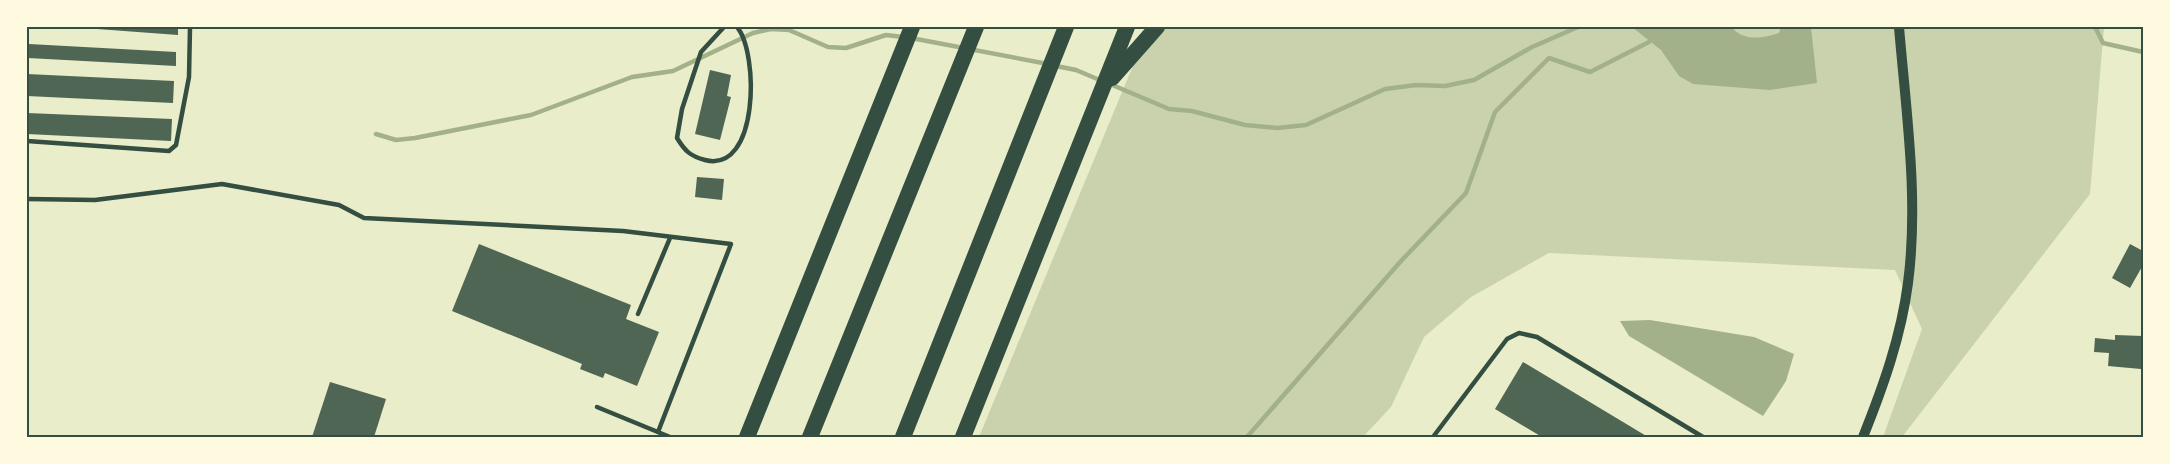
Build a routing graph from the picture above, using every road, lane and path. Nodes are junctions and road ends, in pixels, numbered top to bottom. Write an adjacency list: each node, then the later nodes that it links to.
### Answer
1 (190, 27): 11 (lane)
2 (724, 27): 3 (lane)
3 (736, 27)
4 (910, 27): 18 (highway)
5 (976, 27): 19 (highway)
6 (1066, 27): 20 (highway)
7 (1127, 27): 10 (highway)
8 (1156, 27): 10 (highway)
9 (1899, 27): 24 (street)
10 (1104, 88): 21 (highway)
11 (27, 141)
12 (27, 199): 13 (lane)
13 (670, 238): 14 (lane); 16 (lane)
14 (638, 314)
15 (597, 407): 16 (lane)
16 (658, 432): 17 (lane)
17 (669, 437)
18 (747, 437)
19 (810, 437)
20 (903, 437)
21 (963, 437)
22 (1433, 437): 23 (lane)
23 (1703, 437)
24 (1863, 437)

